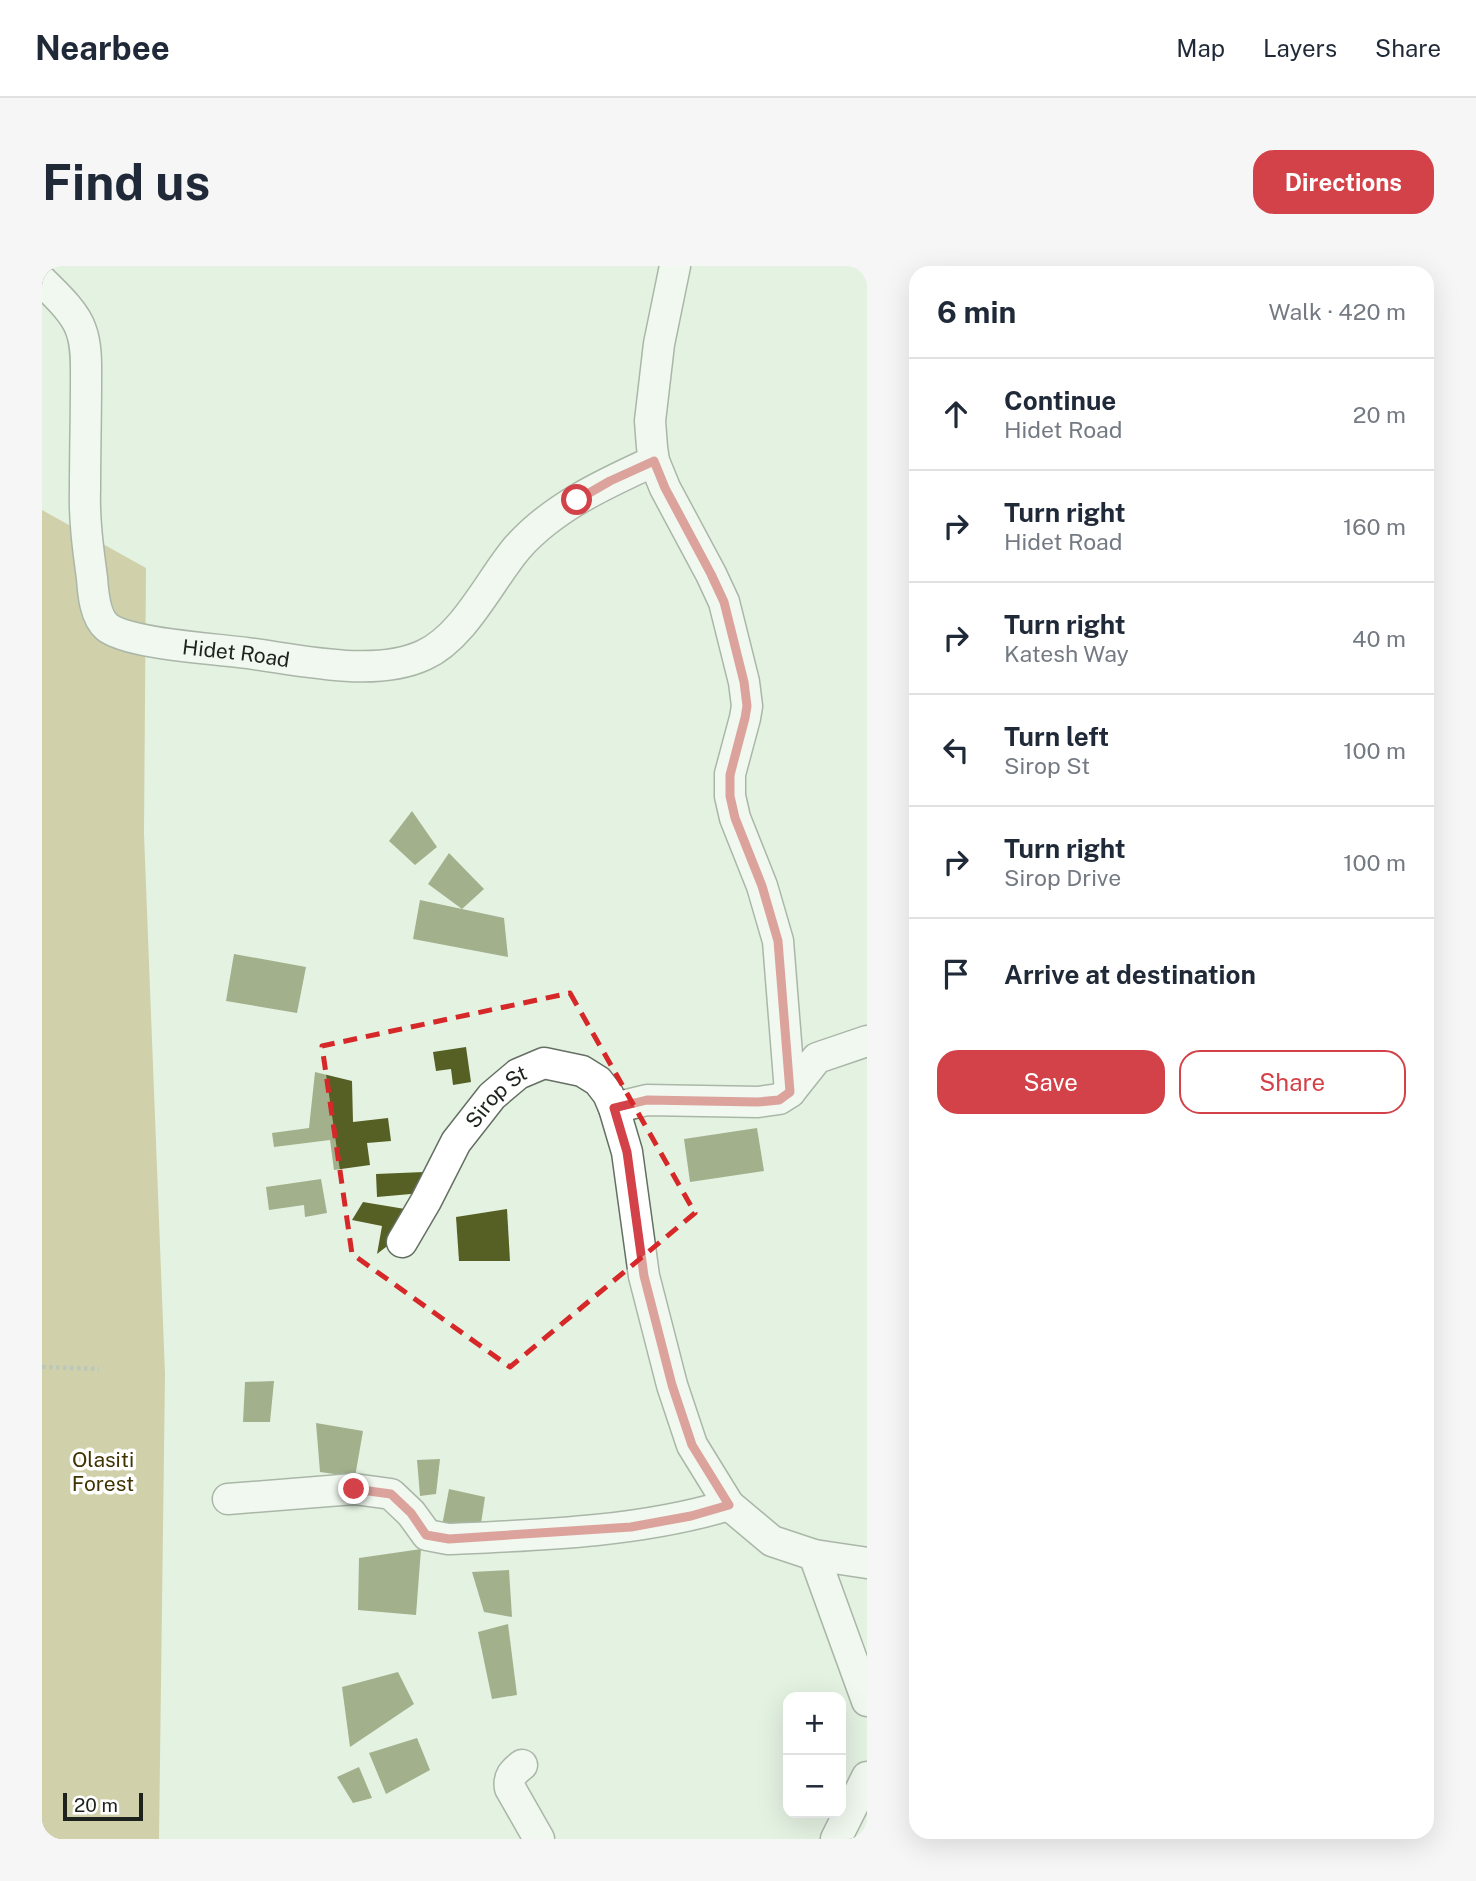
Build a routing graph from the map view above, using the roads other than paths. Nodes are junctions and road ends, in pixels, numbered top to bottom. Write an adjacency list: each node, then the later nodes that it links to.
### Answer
1 (675, 266): 3 (street)
2 (42, 281): 3 (street, Hidet Road)
3 (654, 461): 5 (street)
4 (867, 1041): 5 (street)
5 (790, 1092): 6 (street)
6 (614, 1108): 7 (street, Sirop St); 9 (street, Sirop St)
7 (402, 1242)
8 (228, 1499): 9 (street)
9 (729, 1505): 10 (street, Sirop St)
10 (814, 1556): 11 (street, Sirop St); 12 (street)
11 (867, 1563)
12 (867, 1700)
13 (522, 1765): 15 (street)
14 (867, 1777): 16 (street)
15 (539, 1839)
16 (836, 1839)

